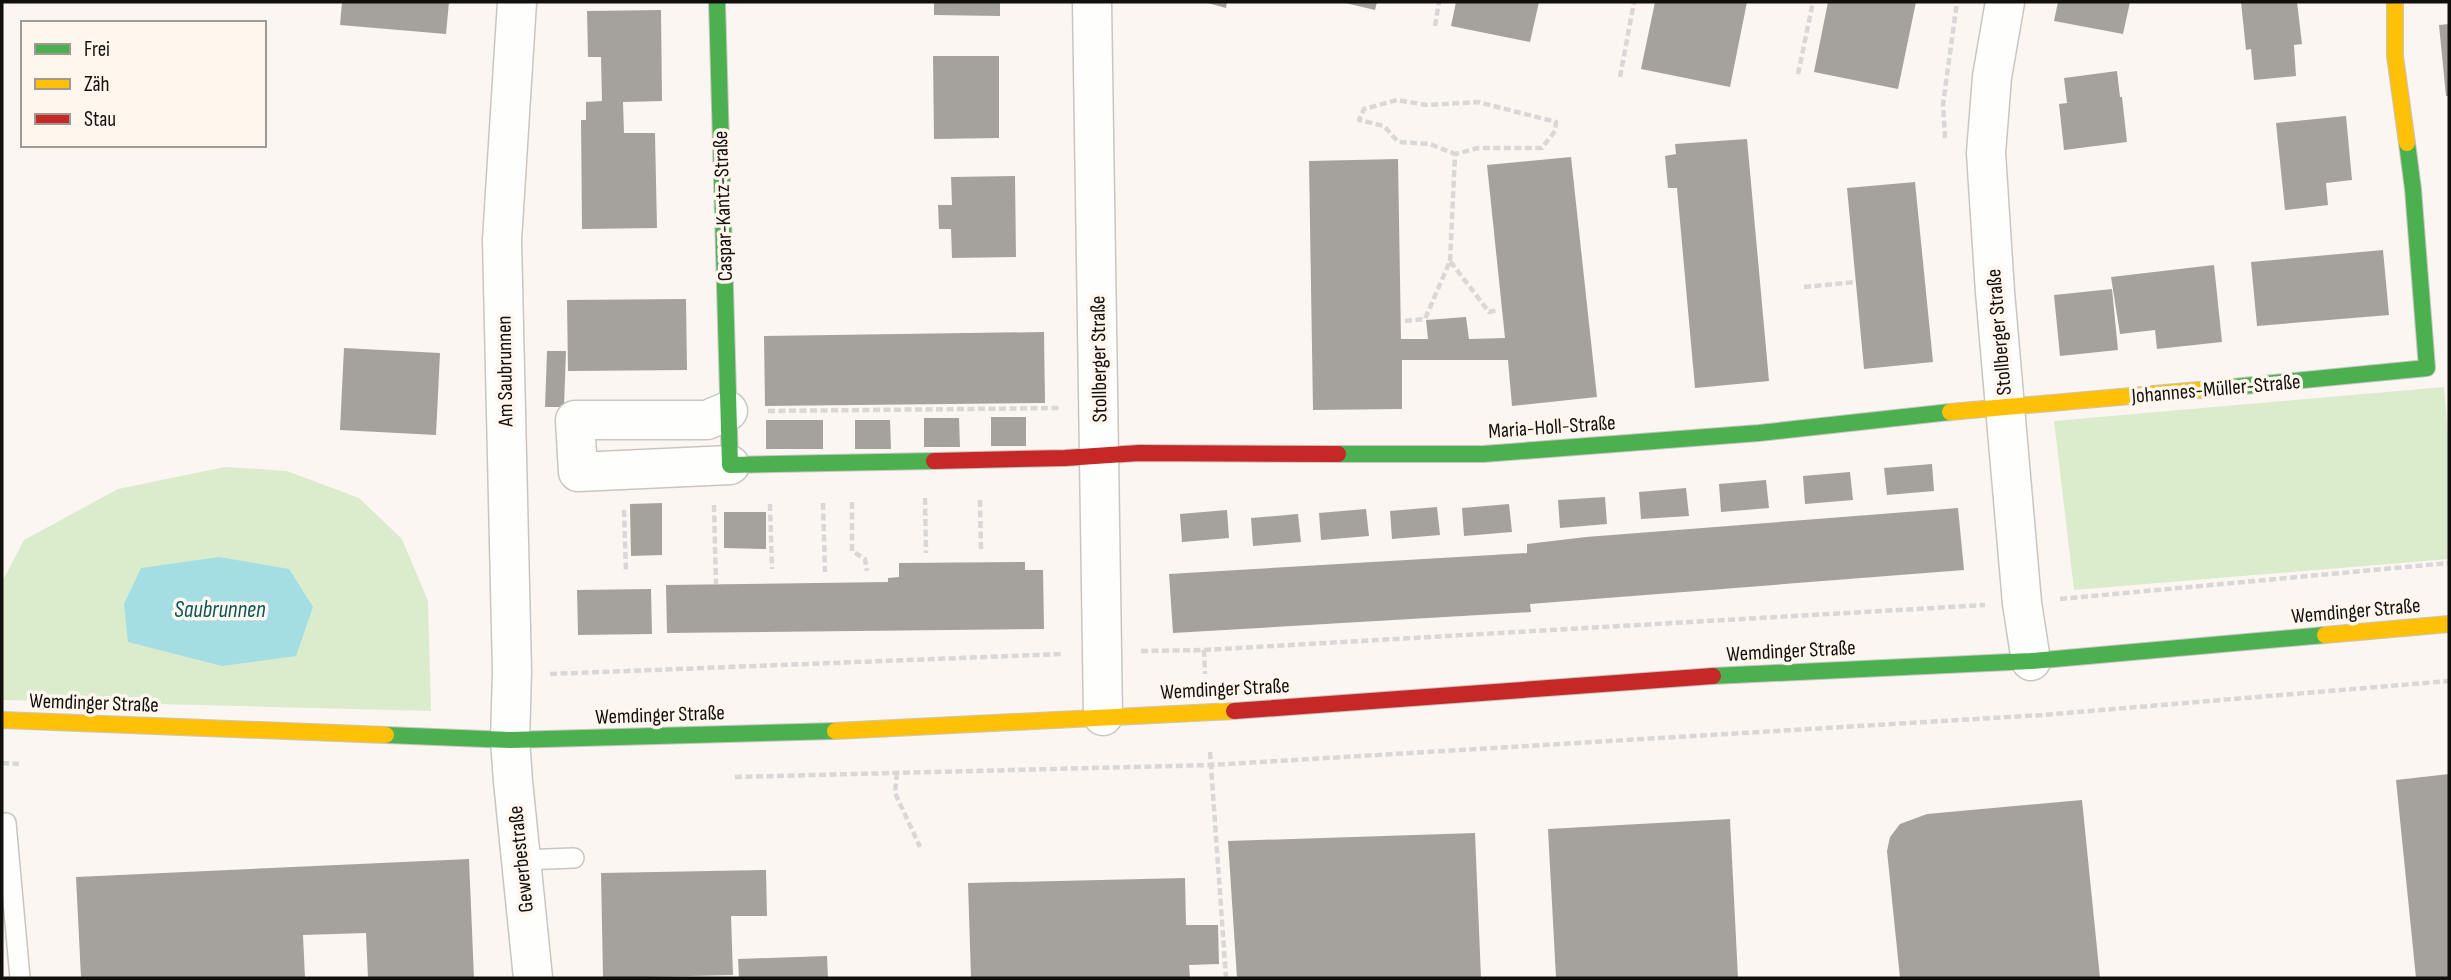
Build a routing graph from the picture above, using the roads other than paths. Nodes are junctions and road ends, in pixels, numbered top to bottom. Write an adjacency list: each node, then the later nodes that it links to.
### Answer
1 (517, 2): 16 (street, Am Saubrunnen)
2 (717, 2): 9 (street, Caspar-Kantz-Straße)
3 (1092, 2): 10 (street, Stollberger Straße)
4 (2005, 2): 8 (street, Stollberger Straße)
5 (2395, 2): 6 (street, Johannes-Müller-Straße)
6 (2437, 317): 7 (street, Johannes-Müller-Straße)
7 (2438, 368): 8 (street, Johannes-Müller-Straße)
8 (2005, 406): 10 (street, Maria-Holl-Straße); 13 (street, Stollberger Straße)
9 (728, 411): 11 (street, Caspar-Kantz-Straße); 11 (street)
10 (1101, 455): 11 (street); 14 (street, Stollberger Straße)
11 (722, 465)
12 (2449, 624): 13 (street, Wemdinger Straße)
13 (2031, 662): 14 (street, Wemdinger Straße)
14 (1103, 716): 16 (street, Wemdinger Straße)
15 (2, 720): 16 (street, Wemdinger Straße)
16 (510, 740): 19 (street, Gewerbestraße)
17 (2, 824): 20 (lane)
18 (574, 858): 19 (lane)
19 (522, 860): 21 (street, Gewerbestraße)
20 (20, 978)
21 (533, 978)

